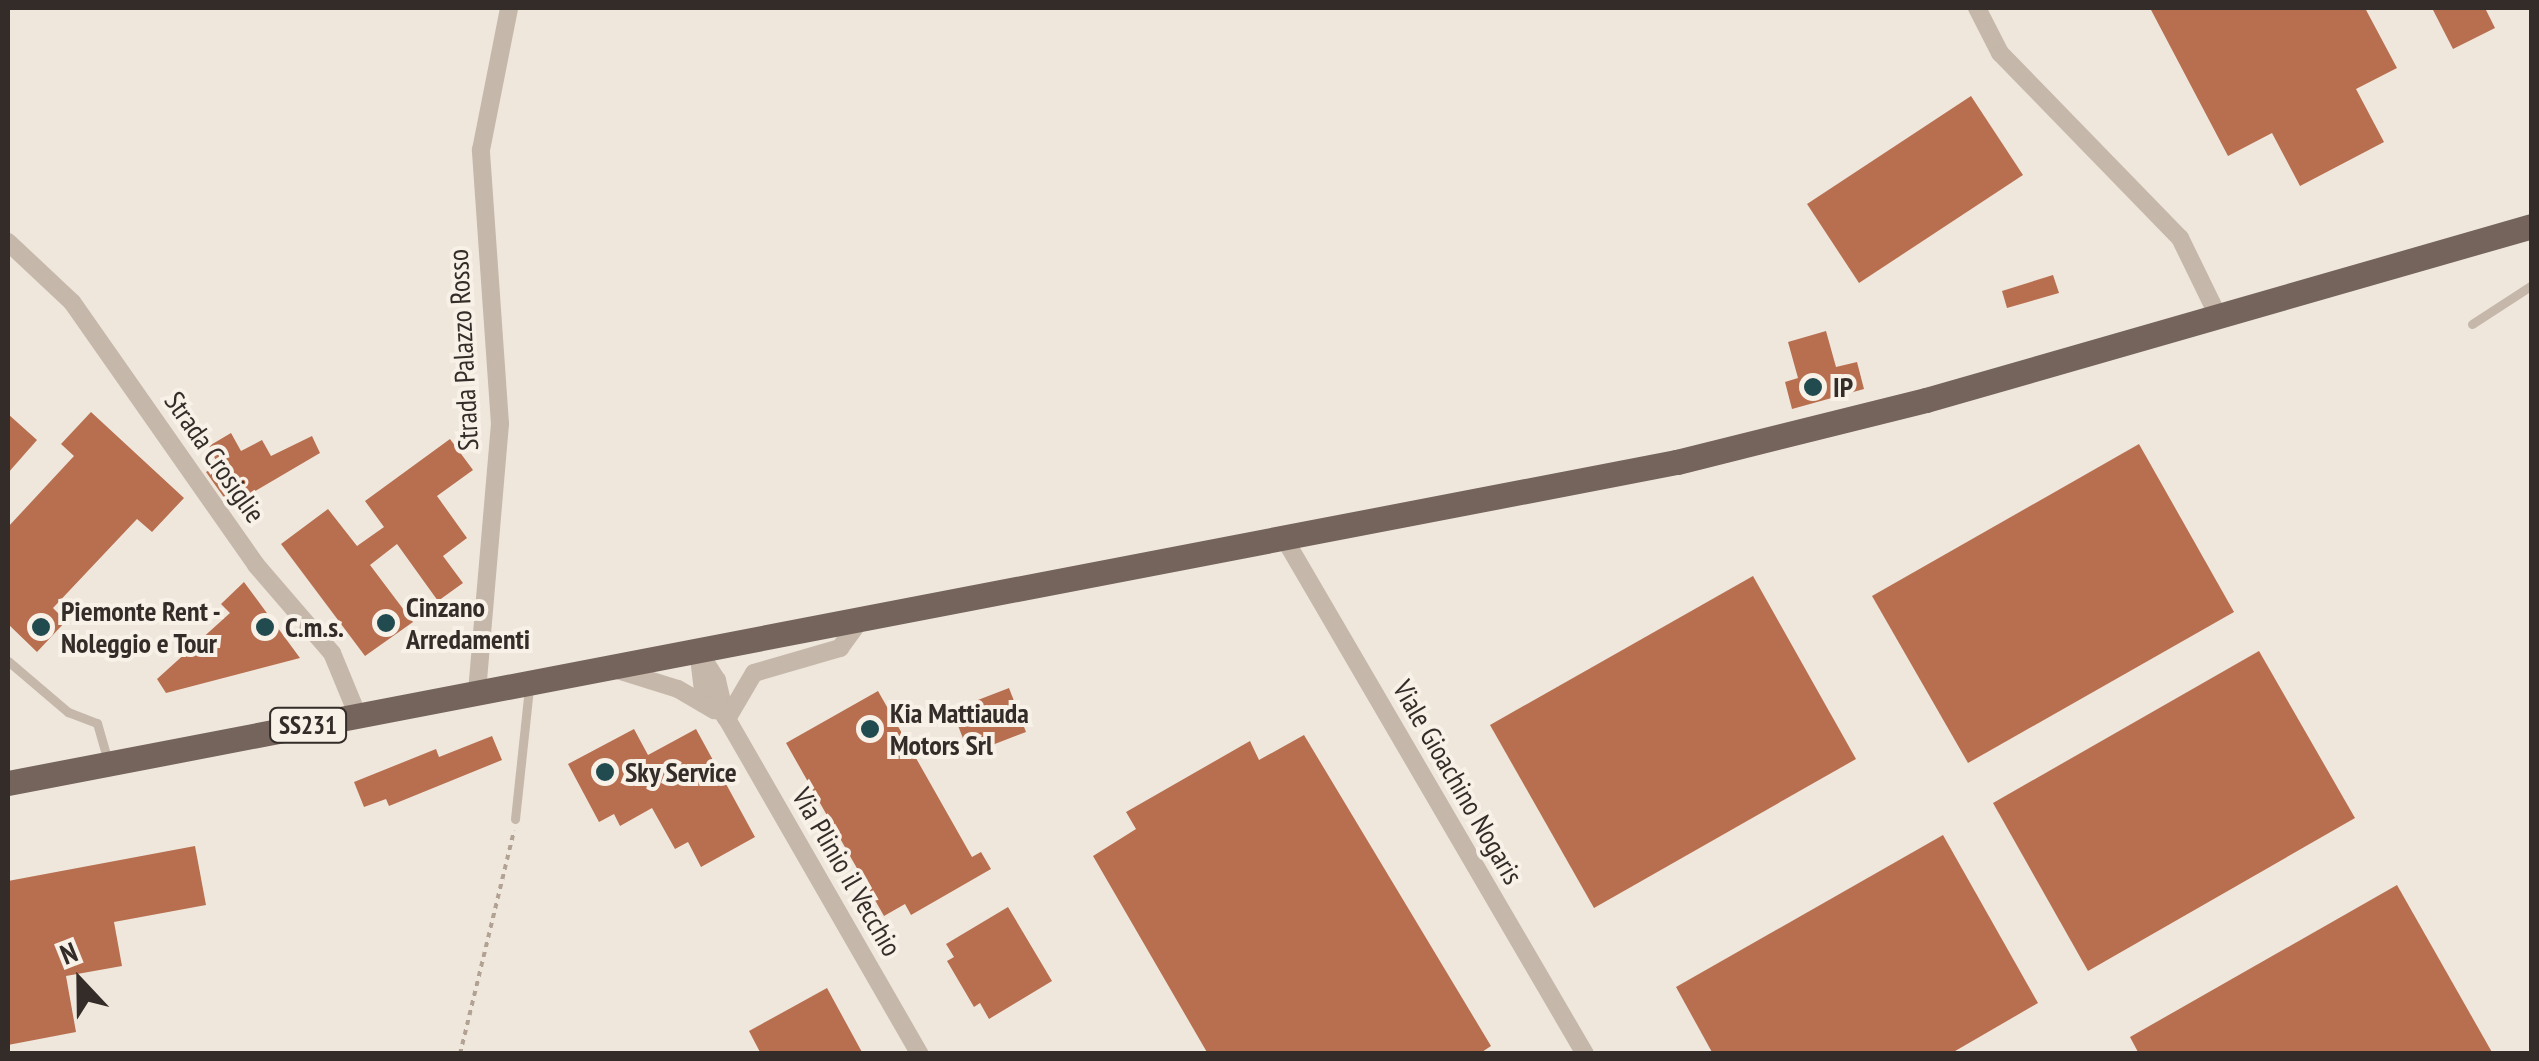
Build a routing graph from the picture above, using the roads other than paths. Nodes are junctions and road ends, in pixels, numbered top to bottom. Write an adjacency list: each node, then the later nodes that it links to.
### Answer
1 (509, 8): 14 (street, Strada Palazzo Rosso)
2 (1976, 8): 6 (street)
3 (2532, 226): 6 (main road)
4 (8, 242): 15 (street, Strada Crosiglie)
5 (2532, 285): 7 (lane)
6 (2218, 316): 8 (main road)
7 (2472, 324)
8 (1284, 538): 9 (main road); 21 (street, Viale Gioachino Nogaris)
9 (862, 619): 10 (main road, SS231); 16 (street)
10 (698, 650): 12 (main road, SS231); 16 (street, Via Plinio il Vecchio)
11 (8, 661): 17 (lane)
12 (608, 668): 13 (main road, SS231); 16 (street, Via Plinio il Vecchio)
13 (529, 682): 14 (main road, SS231); 19 (lane)
14 (477, 692): 15 (main road, SS231)
15 (358, 716): 17 (main road, SS231)
16 (726, 719): 20 (street, Via Plinio il Vecchio)
17 (108, 764): 18 (main road, SS231)
18 (8, 783)
19 (515, 819)
20 (920, 1054)
21 (1585, 1054)

